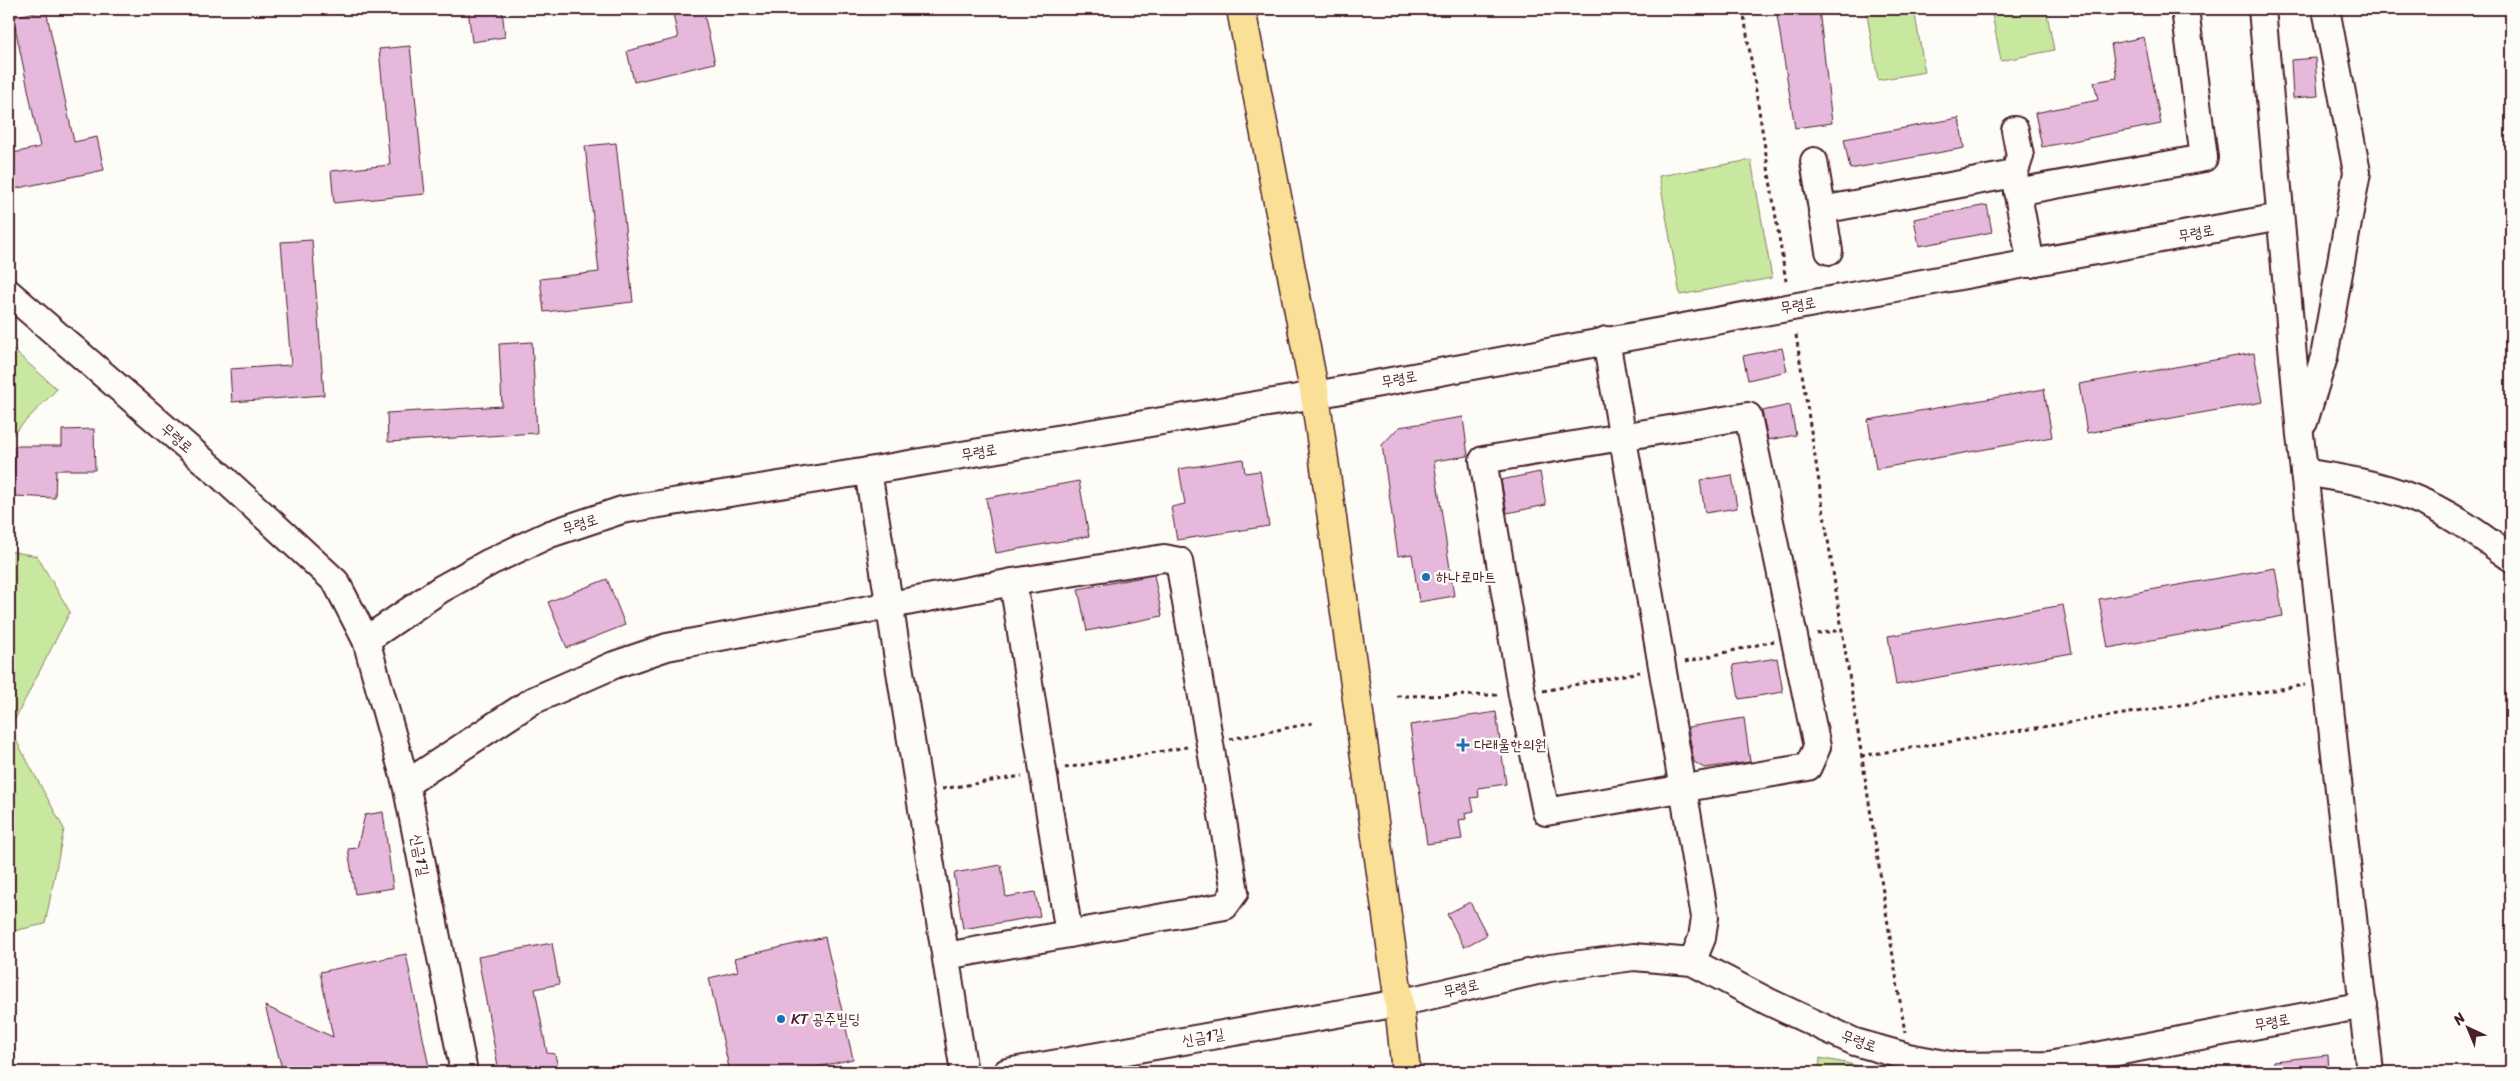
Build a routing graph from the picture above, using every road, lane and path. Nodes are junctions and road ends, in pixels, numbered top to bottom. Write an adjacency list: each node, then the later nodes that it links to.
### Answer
1 (1241, 9): 17 (main road)
2 (1743, 9): 13 (path)
3 (2185, 9): 8 (street)
4 (2262, 9): 10 (street)
5 (2326, 9): 18 (street)
6 (2015, 130): 8 (street)
7 (1814, 161): 9 (street)
8 (2016, 183): 9 (street); 12 (street)
9 (1822, 210): 11 (street)
10 (2280, 217): 12 (street, 무령로); 18 (street)
11 (1830, 251)
12 (2031, 264): 16 (street, 무령로)
13 (1786, 281)
14 (9, 293): 27 (street, 무령로)
15 (1796, 335): 25 (path)
16 (1606, 340): 17 (street, 무령로); 19 (street)
17 (1315, 394): 20 (street, 무령로); 42 (main road)
18 (2300, 435): 21 (street)
19 (1623, 437): 26 (street); 28 (street); 30 (street)
20 (868, 471): 24 (street); 27 (street, 무령로)
21 (2304, 472): 22 (street); 43 (street)
22 (2511, 558)
23 (1013, 582): 24 (street); 33 (street); 35 (street)
24 (889, 605): 36 (street); 38 (street)
25 (1842, 630): 26 (path); 34 (path)
26 (1793, 637): 28 (path); 37 (street)
27 (366, 640): 36 (street, 신금1길)
28 (1664, 667): 30 (path); 37 (street)
29 (2312, 684): 34 (path)
30 (1522, 695): 31 (path); 37 (street)
31 (1397, 696)
32 (1314, 723): 33 (path)
33 (1210, 744): 35 (path); 39 (street)
34 (1861, 756): 44 (path)
35 (1043, 772): 38 (path); 39 (street)
36 (406, 784): 45 (street, 신금1길)
37 (1685, 787): 41 (street)
38 (919, 793): 40 (street)
39 (1069, 934): 40 (street)
40 (946, 956): 46 (street)
41 (1692, 962): 42 (street, 무령로); 43 (street, 무령로)
42 (1399, 1003): 47 (street, 신금1길); 48 (main road)
43 (2364, 1005): 49 (street)
44 (1905, 1033)
45 (464, 1072)
46 (964, 1072)
47 (1007, 1072)
48 (1406, 1072)
49 (2370, 1072)

